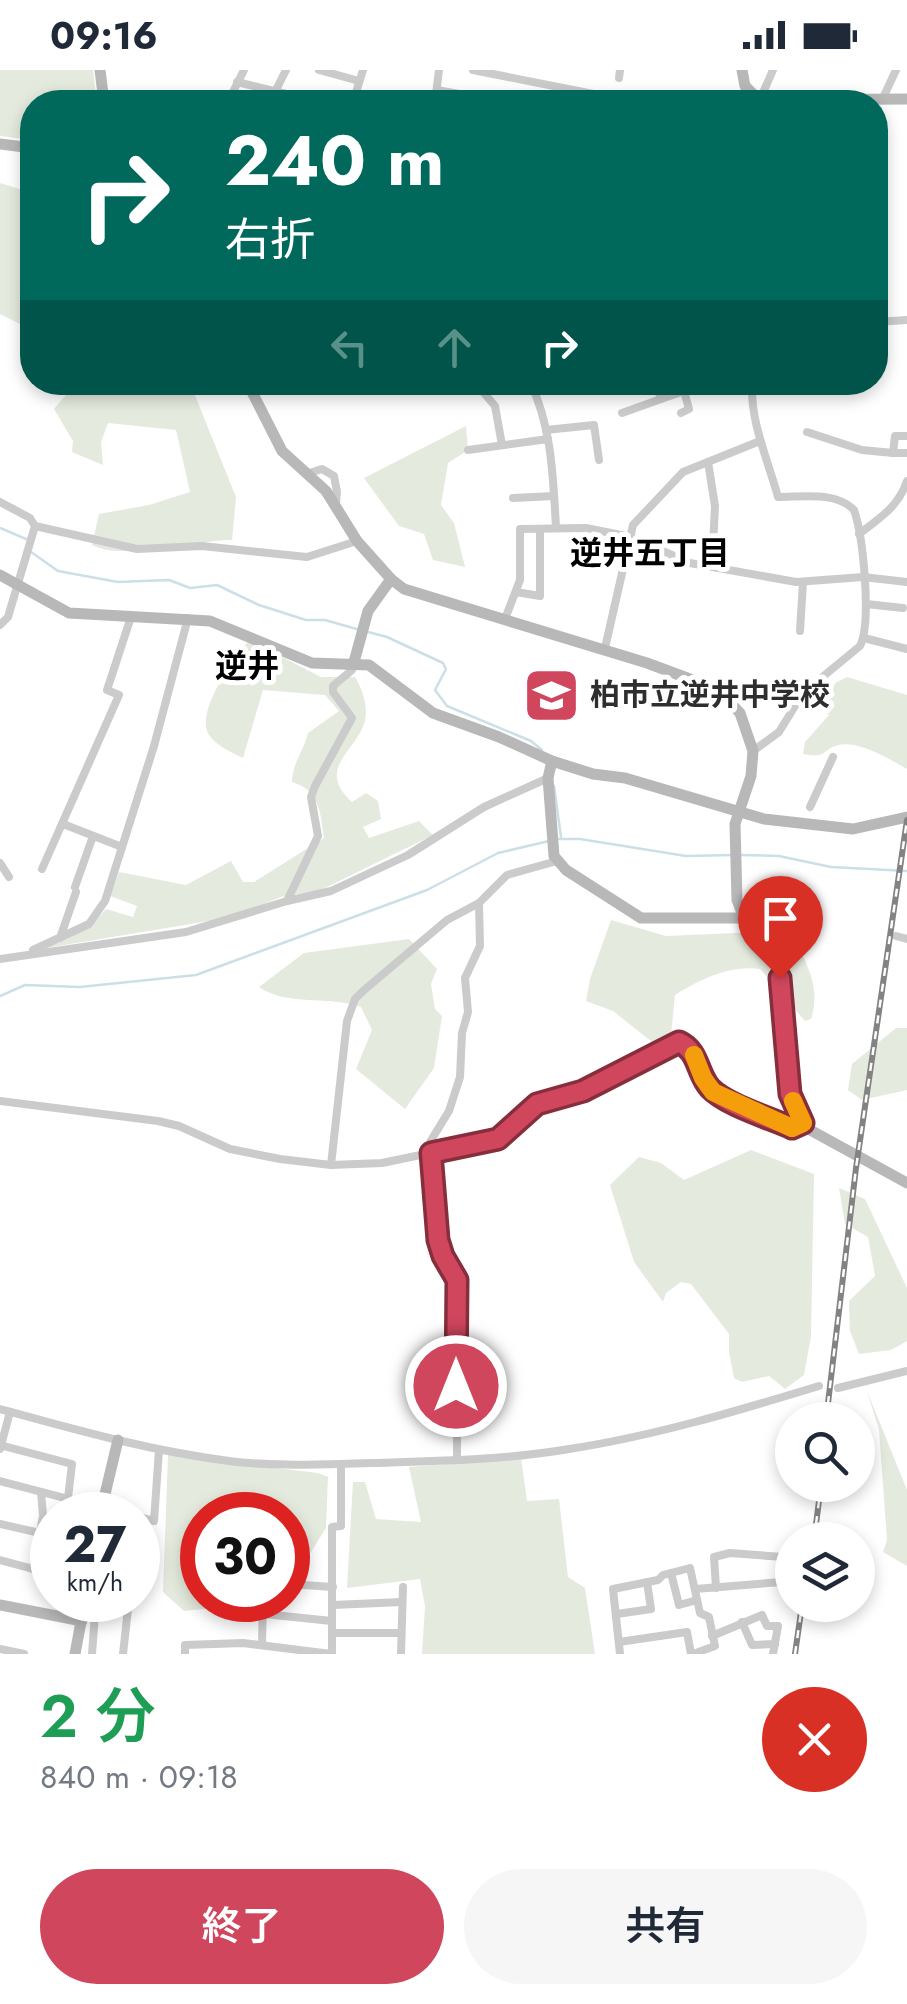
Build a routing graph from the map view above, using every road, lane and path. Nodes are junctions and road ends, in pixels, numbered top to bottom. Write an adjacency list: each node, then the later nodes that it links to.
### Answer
1 (244, 70): 7 (street)
2 (319, 70): 6 (street)
3 (363, 70): 6 (street)
4 (439, 70): 11 (street)
5 (472, 70): 12 (street)
6 (359, 81): 10 (street)
7 (237, 82): 8 (street); 9 (street)
8 (233, 90)
9 (270, 90)
10 (356, 90)
11 (437, 90)
12 (573, 90)
13 (254, 395): 43 (street)
14 (485, 395): 27 (street)
15 (537, 395): 24 (street)
16 (660, 395): 20 (street)
17 (672, 395): 20 (street)
18 (685, 395): 22 (street)
19 (752, 395): 26 (street)
20 (661, 399): 21 (street)
21 (622, 413)
22 (681, 413)
23 (807, 432): 29 (street)
24 (547, 435): 27 (street); 31 (street); 34 (street)
25 (907, 436): 29 (street)
26 (760, 441): 32 (street); 41 (street)
27 (502, 446): 28 (street)
28 (468, 450)
29 (893, 453): 30 (street)
30 (907, 454)
31 (599, 460)
32 (708, 462): 42 (street); 44 (street)
33 (907, 481): 36 (street)
34 (554, 496): 35 (street); 40 (street)
35 (513, 498)
36 (904, 498): 41 (street)
37 (0, 502): 38 (street)
38 (35, 526): 43 (street); 50 (street)
39 (540, 528): 40 (street); 51 (street); 51 (street)
40 (556, 528): 42 (street)
41 (859, 534): 46 (street)
42 (631, 537): 44 (street); 60 (street)
43 (357, 541): 47 (street)
44 (712, 566): 48 (street)
45 (0, 575): 50 (street)
46 (863, 577): 48 (street); 49 (street); 52 (street)
47 (390, 579): 56 (street); 62 (street)
48 (803, 582): 58 (street)
49 (907, 582)
50 (17, 583): 54 (street); 57 (street)
51 (516, 592): 56 (street)
52 (866, 604): 53 (street); 59 (street)
53 (903, 608)
54 (132, 615): 55 (street); 70 (street)
55 (188, 618): 62 (street); 72 (street)
56 (505, 620): 60 (street)
57 (0, 625)
58 (800, 631)
59 (864, 638): 61 (street); 63 (street)
60 (605, 648): 63 (street)
61 (907, 649)
62 (354, 662): 65 (street); 77 (street)
63 (753, 751): 68 (street)
64 (833, 757): 67 (street)
65 (552, 761): 66 (street); 68 (street)
66 (548, 778): 73 (street); 77 (street)
67 (810, 807)
68 (738, 811): 69 (street); 79 (street)
69 (907, 817)
70 (63, 824): 71 (street); 75 (street)
71 (93, 836): 72 (street); 81 (street)
72 (122, 847): 81 (street)
73 (557, 861): 78 (street); 79 (street)
74 (0, 863): 76 (street)
75 (42, 869)
76 (9, 877)
77 (286, 900): 83 (street)
78 (479, 902): 87 (street); 88 (street)
79 (744, 918): 86 (street)
80 (896, 936): 82 (street)
81 (60, 938): 83 (street)
82 (907, 939)
83 (24, 954): 84 (street)
84 (0, 959)
85 (0, 1101): 88 (street)
86 (803, 1123): 87 (street); 89 (street)
87 (431, 1153): 88 (street); 97 (street)
88 (332, 1165)
89 (907, 1183)
90 (907, 1371): 92 (street)
91 (819, 1386): 97 (street)
92 (838, 1388)
93 (5, 1411): 94 (street); 95 (street)
94 (118, 1440): 96 (street); 102 (street)
95 (0, 1446): 101 (street)
96 (158, 1450): 98 (street); 103 (street)
97 (457, 1459): 98 (street)
98 (341, 1464): 111 (street)
99 (0, 1481): 100 (street)
100 (41, 1492)
101 (68, 1492)
102 (106, 1492)
103 (156, 1492)
104 (0, 1524): 105 (street)
105 (30, 1532)
106 (0, 1560): 107 (street)
107 (30, 1568)
108 (671, 1572): 109 (street); 114 (street); 115 (street)
109 (647, 1582): 120 (street); 120 (street)
110 (310, 1585): 111 (street)
111 (333, 1586): 118 (street)
112 (403, 1586): 116 (street)
113 (716, 1588): 113 (street); 114 (street)
114 (695, 1590): 115 (street)
115 (697, 1600): 132 (street)
116 (402, 1602): 118 (street); 131 (street)
117 (0, 1604): 119 (street)
118 (332, 1605): 122 (street)
119 (30, 1610)
120 (617, 1614): 133 (street)
121 (310, 1618): 122 (street)
122 (332, 1620): 130 (street)
123 (82, 1622): 139 (street)
124 (94, 1622): 140 (street)
125 (127, 1622): 141 (street)
126 (263, 1622): 134 (street)
127 (742, 1622): 129 (street); 132 (street); 136 (street)
128 (790, 1625): 129 (street)
129 (778, 1626): 136 (street)
130 (332, 1633): 131 (street); 143 (street)
131 (401, 1633): 144 (street)
132 (712, 1636): 137 (street)
133 (619, 1642): 145 (street); 146 (street)
134 (262, 1644): 142 (street); 143 (street)
135 (0, 1649): 138 (street)
136 (774, 1649)
137 (717, 1650): 146 (street)
138 (24, 1654)
139 (75, 1654)
140 (92, 1654)
141 (123, 1654)
142 (185, 1654)
143 (332, 1654)
144 (400, 1654)
145 (620, 1654)
146 (694, 1654)

